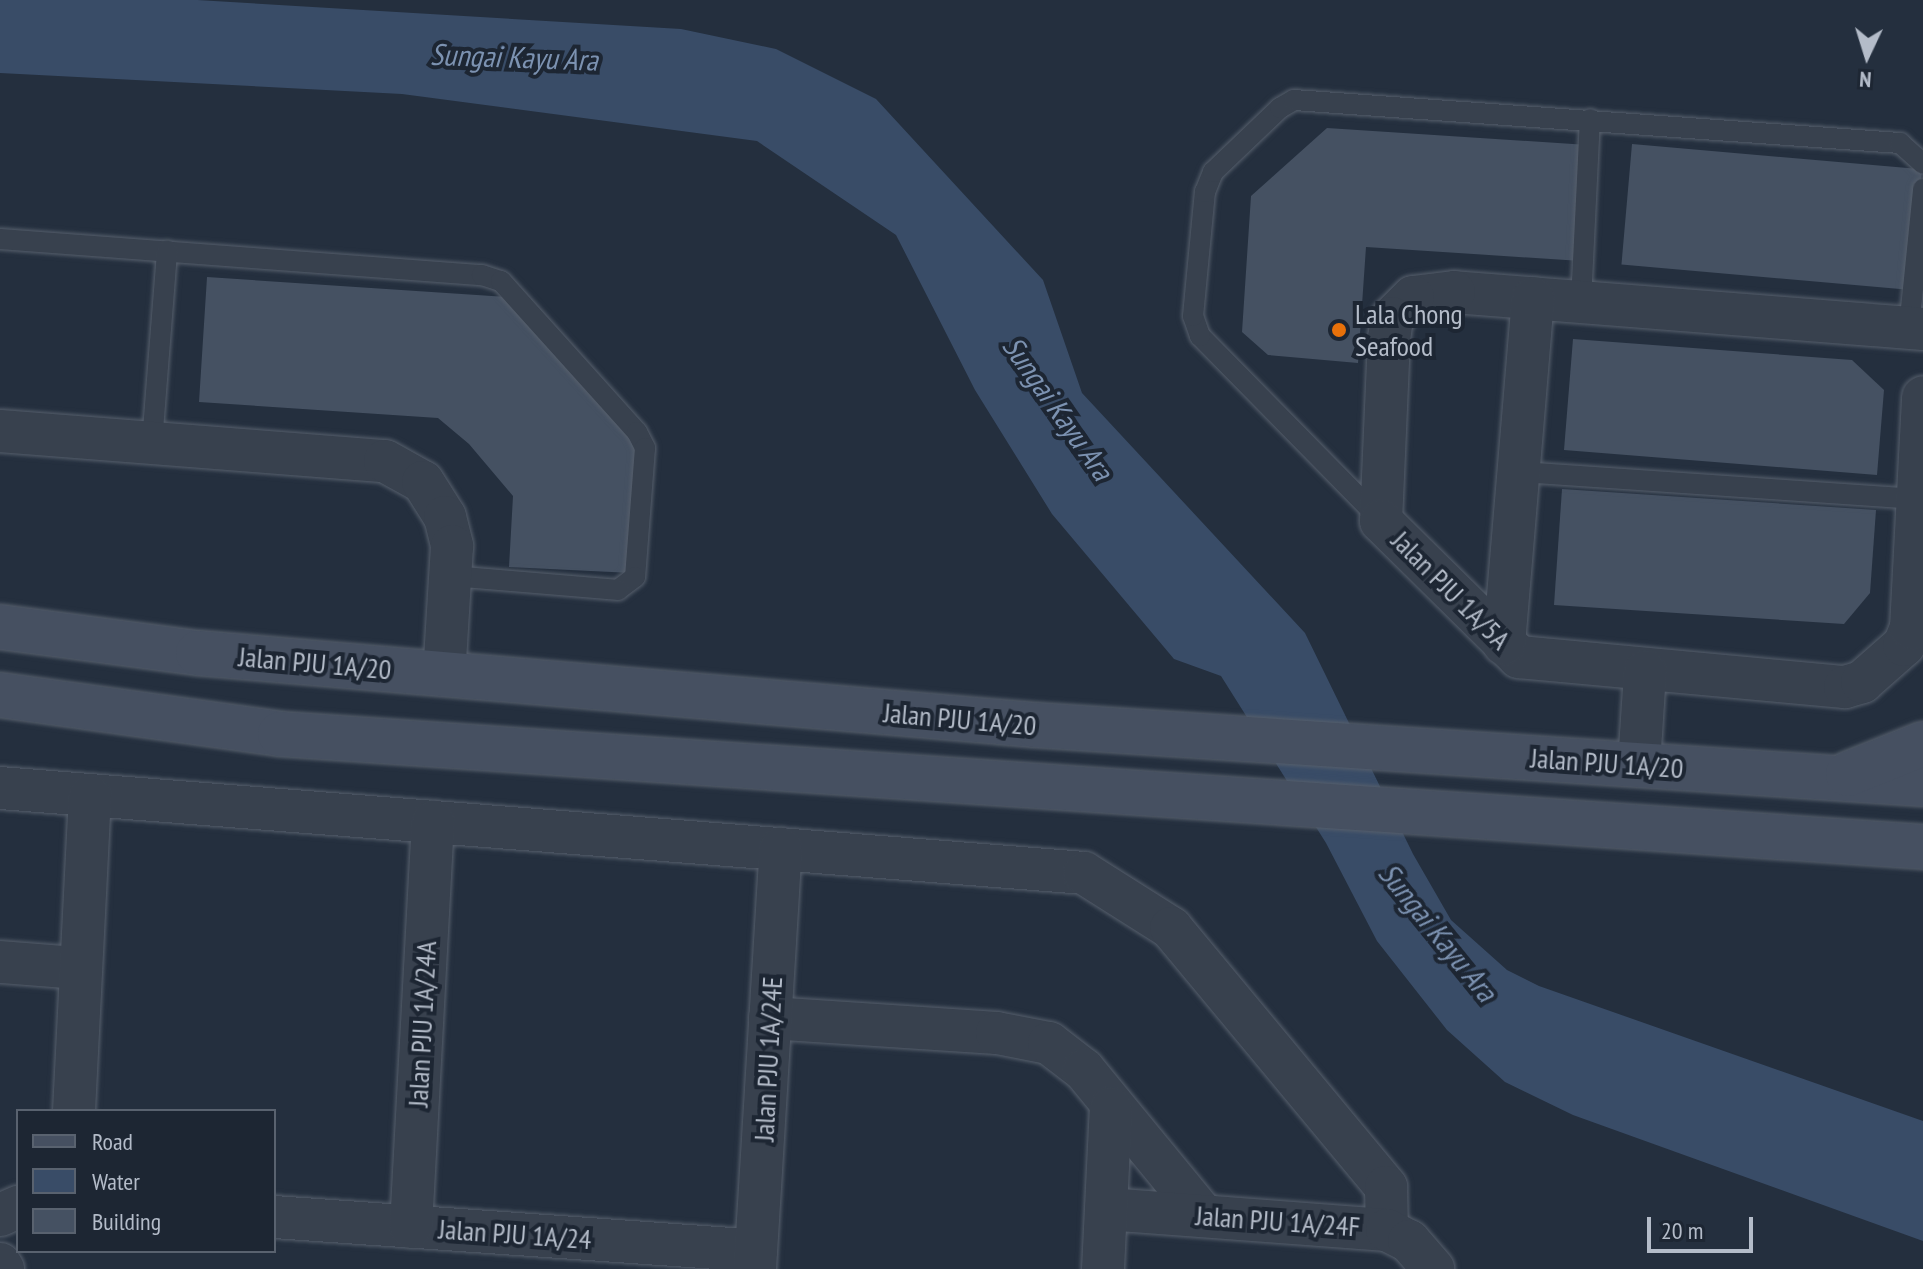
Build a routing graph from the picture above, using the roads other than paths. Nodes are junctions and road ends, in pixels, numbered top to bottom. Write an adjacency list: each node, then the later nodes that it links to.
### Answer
1 (1590, 119): 2 (lane); 7 (lane); 14 (lane)
2 (1923, 164)
3 (1923, 189): 8 (lane)
4 (0, 239): 5 (lane)
5 (167, 251): 11 (lane); 15 (lane)
6 (1533, 298): 7 (street, Jalan PJU 1A/5A); 12 (street); 14 (street, Jalan PJU 1A/5A)
7 (1581, 302): 8 (street, Jalan PJU 1A/5A)
8 (1916, 329)
9 (1923, 397): 13 (street, Jalan PJU 1A/5A)
10 (0, 431): 11 (street)
11 (152, 443): 15 (street)
12 (1520, 472): 13 (lane); 17 (street)
13 (1918, 499): 18 (street, Jalan PJU 1A/5A)
14 (1381, 521): 17 (street, Jalan PJU 1A/5A)
15 (453, 576): 19 (street)
16 (0, 627): 19 (street, Jalan PJU 1A/20)
17 (1504, 644): 18 (street, Jalan PJU 1A/5A)
18 (1645, 671): 24 (street)
19 (444, 675): 24 (street, Jalan PJU 1A/20)
20 (0, 695): 22 (street)
21 (0, 726): 22 (street)
22 (280, 734): 30 (street)
23 (1923, 744): 25 (street)
24 (1639, 765): 25 (street, Jalan PJU 1A/20)
25 (1838, 778): 26 (street, Jalan PJU 1A/20)
26 (1923, 784)
27 (0, 788): 28 (street)
28 (90, 796): 29 (street); 33 (street)
29 (433, 822): 31 (street); 40 (street, Jalan PJU 1A/24A)
30 (1923, 847)
31 (781, 849): 34 (street, Jalan PJU 1A/24E); 41 (street)
32 (0, 962): 33 (street)
33 (77, 968): 36 (street)
34 (770, 1018): 35 (street); 43 (street, Jalan PJU 1A/24E)
35 (1111, 1108): 37 (street); 38 (street)
36 (74, 1109)
37 (1107, 1209): 38 (street, Jalan PJU 1A/24F); 44 (street)
38 (1203, 1215): 41 (street, Jalan PJU 1A/24F)
39 (276, 1217): 40 (street, Jalan PJU 1A/24)
40 (411, 1227): 42 (street, Jalan PJU 1A/24)
41 (1387, 1230): 45 (street, Jalan PJU 1A/24F)
42 (640, 1256): 43 (street, Jalan PJU 1A/24)
43 (756, 1260)
44 (1103, 1269)
45 (1433, 1269)

